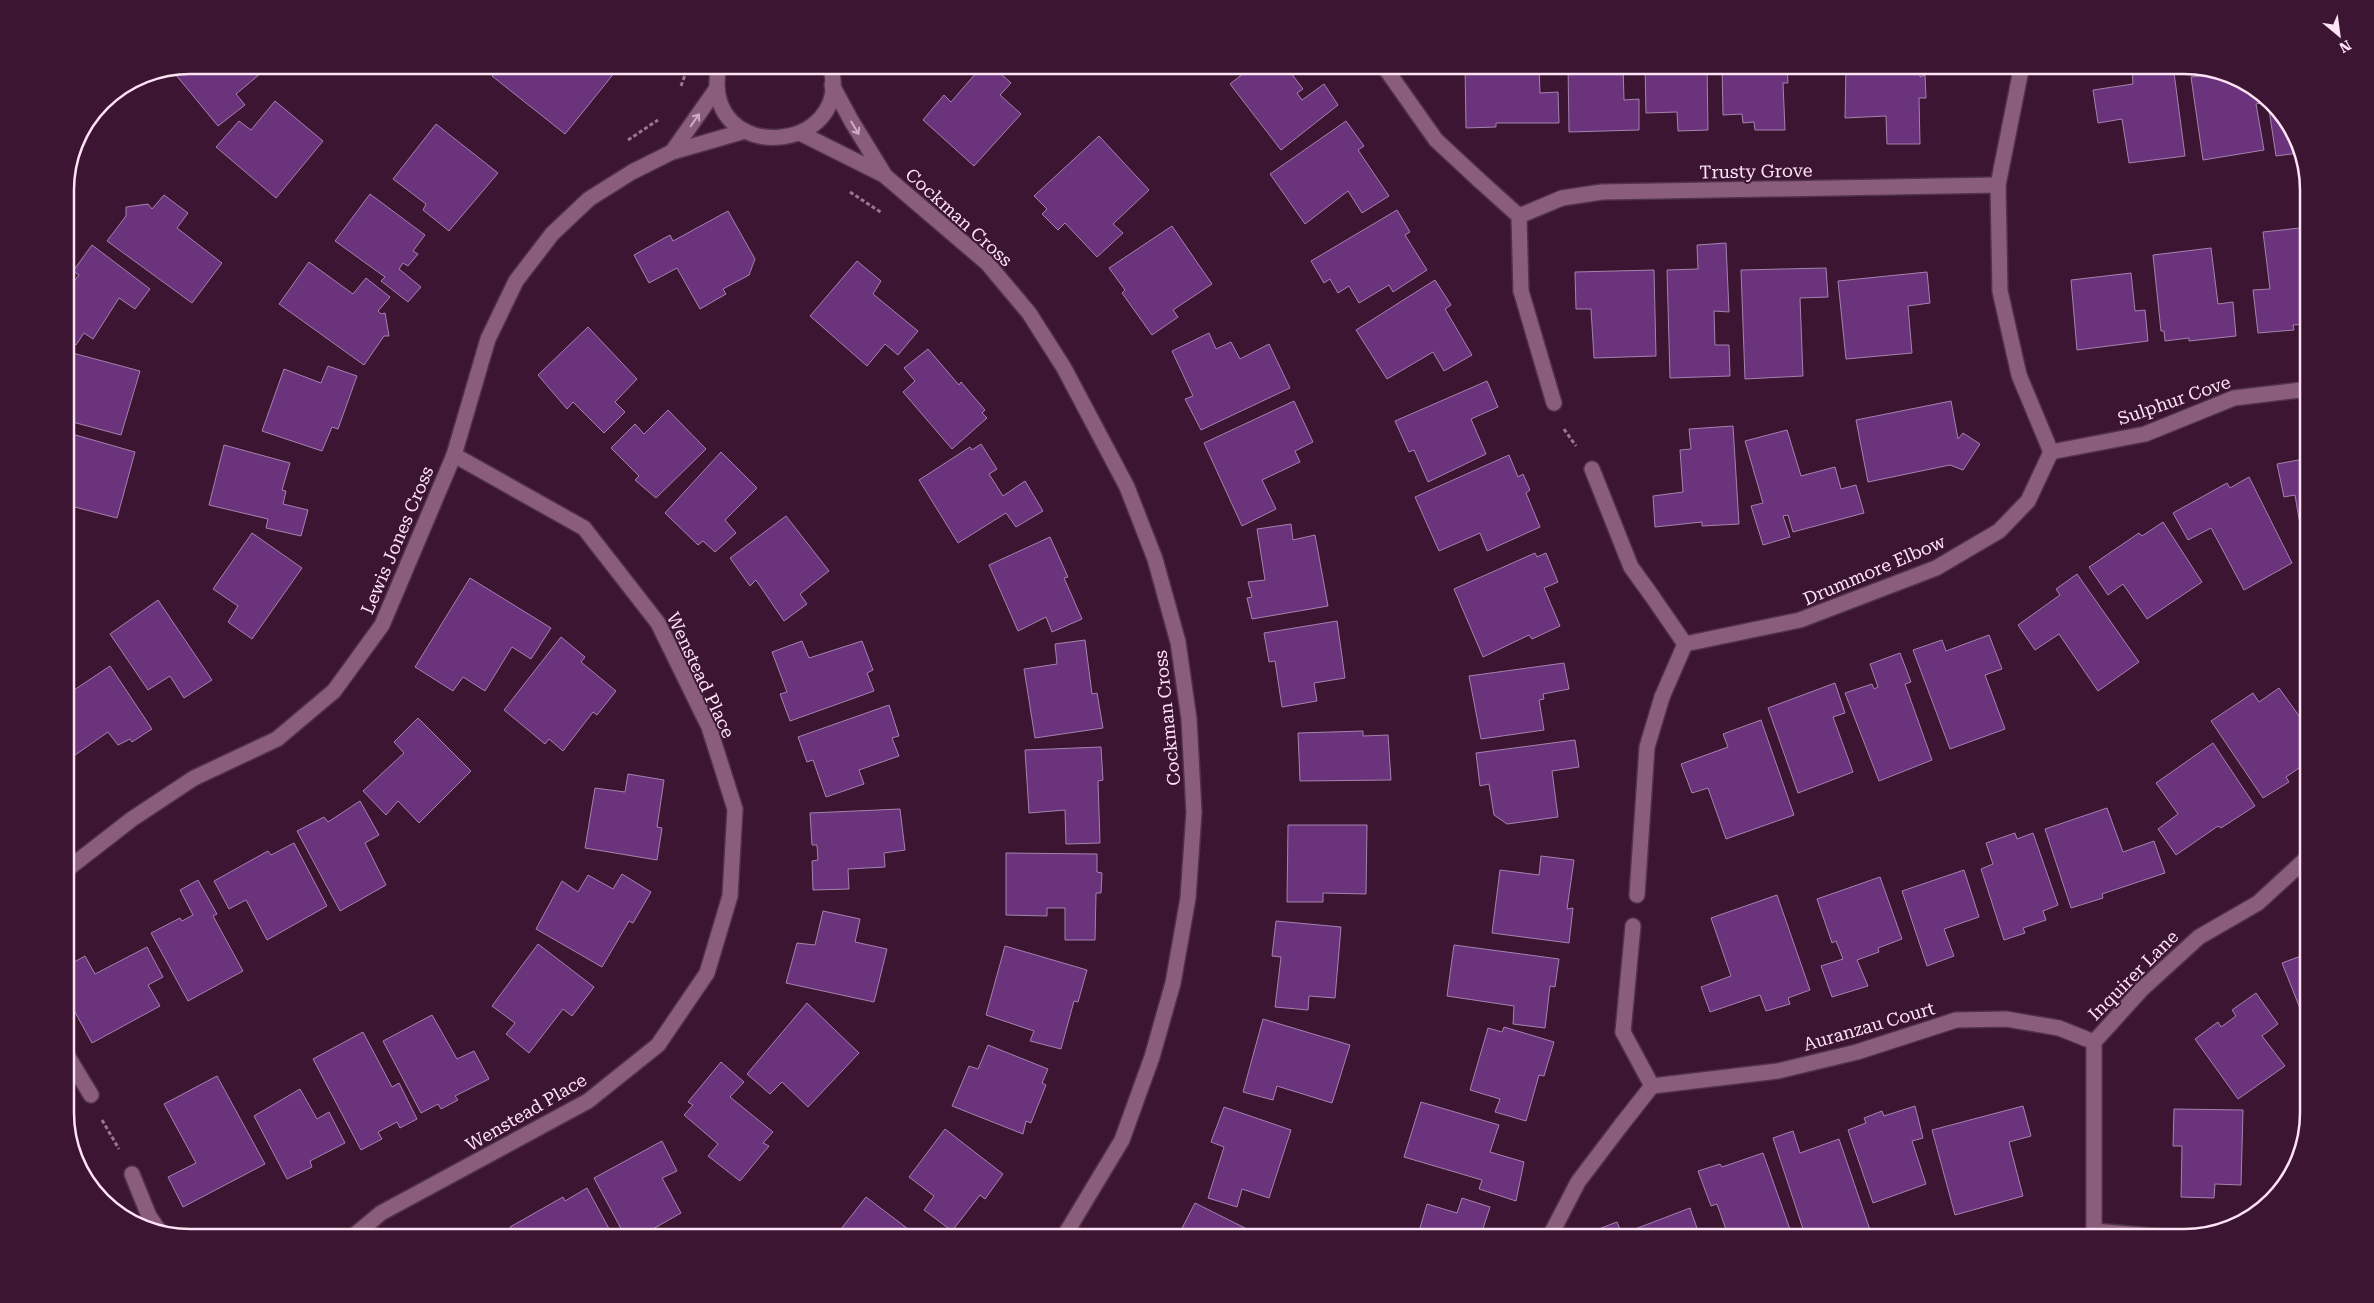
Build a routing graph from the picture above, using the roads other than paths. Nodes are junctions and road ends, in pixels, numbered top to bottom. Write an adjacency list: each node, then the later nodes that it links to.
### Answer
1 (718, 74): 6 (street)
2 (832, 74): 5 (street)
3 (1389, 74): 12 (street)
4 (2020, 74): 11 (street)
5 (832, 85): 8 (street); 10 (street, Cockman Cross, one-way to 10)
6 (717, 88): 7 (street); 9 (street, Lewis Jones Cross, one-way to 6)
7 (745, 131): 8 (street); 9 (street, Lewis Jones Cross)
8 (800, 133): 10 (street, Cockman Cross)
9 (672, 152): 16 (street, Lewis Jones Cross)
10 (884, 175): 30 (street, Cockman Cross)
11 (1998, 185): 12 (street, Trusty Grove); 15 (street)
12 (1519, 216): 14 (street)
13 (2300, 390): 15 (street, Sulphur Cove)
14 (1554, 403)
15 (2051, 452): 18 (street, Drummore Elbow)
16 (454, 455): 19 (street, Lewis Jones Cross); 29 (street, Wenstead Place)
17 (1592, 469): 18 (street)
18 (1685, 644): 21 (street)
19 (74, 864)
20 (2300, 864): 23 (street, Inquirer Lane)
21 (1637, 895)
22 (1633, 926): 25 (street)
23 (2094, 1042): 25 (street, Auranzau Court); 32 (street, Inquirer Lane)
24 (74, 1067): 26 (street)
25 (1652, 1086): 31 (street)
26 (91, 1095)
27 (132, 1174): 28 (street)
28 (154, 1224)
29 (362, 1229)
30 (1068, 1229)
31 (1554, 1229)
32 (2093, 1229)

